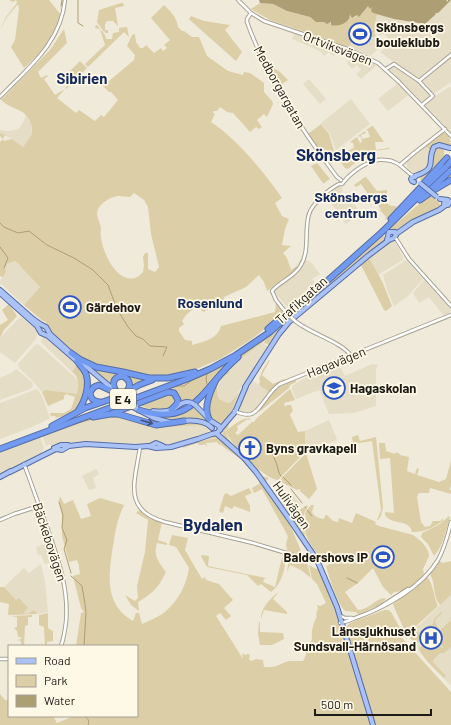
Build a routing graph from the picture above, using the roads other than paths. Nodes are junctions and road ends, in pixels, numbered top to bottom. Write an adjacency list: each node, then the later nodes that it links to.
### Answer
1 (65, 0): 7 (street)
2 (238, 0): 3 (street, Ortviksvägen)
3 (251, 13): 5 (street, Ortviksvägen); 16 (street, Medborgargatan)
4 (451, 55): 6 (street)
5 (386, 69): 6 (street); 8 (street, Ortviksvägen)
6 (419, 81): 8 (street)
7 (0, 97)
8 (422, 104): 9 (street, Ortviksvägen)
9 (445, 129): 10 (street, Ortviksvägen); 14 (street)
10 (451, 138)
11 (444, 146): 12 (main road); 13 (main road); 17 (main road)
12 (451, 147): 13 (main road)
13 (448, 162): 17 (highway, E 4); 17 (highway, E 4)
14 (400, 165): 16 (street); 17 (street)
15 (451, 180): 17 (highway)
16 (341, 182): 31 (street, bridge)
17 (422, 185): 18 (main road, bridge); 19 (highway, E 4); 19 (highway, E 4); 20 (highway, E 4)
18 (447, 203): 21 (main road, Trafikgatan)
19 (402, 214): 20 (highway, E 4)
20 (382, 231): 29 (highway, E 4); 33 (highway, E 4)
21 (393, 236): 24 (street); 41 (main road, Trafikgatan)
22 (0, 290): 26 (main road)
23 (0, 293): 26 (main road)
24 (450, 304)
25 (451, 314): 31 (street, Hagavägen)
26 (42, 328): 27 (main road); 28 (main road)
27 (48, 330): 28 (main road); 30 (main road)
28 (44, 334): 32 (main road)
29 (250, 346): 34 (highway, E 4); 45 (highway, E 4)
30 (71, 352): 35 (highway, E 4); 37 (main road)
31 (350, 356): 41 (street, Hagavägen)
32 (77, 361): 36 (main road); 42 (highway)
33 (195, 372): 35 (highway, E 4); 47 (highway, E 4)
34 (218, 376): 39 (highway, E 4); 44 (highway, E 4)
35 (156, 379): 37 (highway, E 4)
36 (110, 390): 37 (main road); 38 (highway, E 4)
37 (119, 394): 38 (highway, E 4); 39 (main road, bridge); 39 (main road, bridge)
38 (103, 402): 42 (highway, E 4)
39 (136, 408): 40 (main road); 46 (main road)
40 (171, 410): 43 (highway, E 4); 44 (main road, Hulivägen)
41 (235, 411): 48 (main road, Trafikgatan)
42 (76, 412): 47 (highway, E 4)
43 (110, 414): 45 (highway, E 4); 46 (highway, E 4, one-way to 46)
44 (209, 419): 48 (main road, Hulivägen)
45 (78, 420): 51 (highway, E 4)
46 (184, 421): 48 (main road)
47 (52, 426): 49 (highway, E 4)
48 (216, 429): 50 (main road); 57 (main road, Hulivägen)
49 (0, 445)
50 (140, 446): 52 (main road); 57 (street)
51 (0, 449)
52 (24, 465): 53 (main road); 54 (street, Bäckebovägen)
53 (0, 477)
54 (39, 506): 55 (street); 63 (street, Bäckebovägen)
55 (0, 520)
56 (451, 522): 60 (street)
57 (315, 557): 58 (main road, Hulivägen)
58 (329, 588): 59 (main road, Hulivägen); 61 (main road, Hulivägen)
59 (339, 613): 60 (street); 61 (main road, Hulivägen)
60 (350, 620): 61 (street); 62 (street)
61 (341, 622): 62 (main road, Hulivägen); 64 (main road, Hulivägen)
62 (344, 631): 64 (main road, Hulivägen)
63 (61, 645)
64 (349, 648): 65 (main road, Hulivägen)
65 (373, 725)

